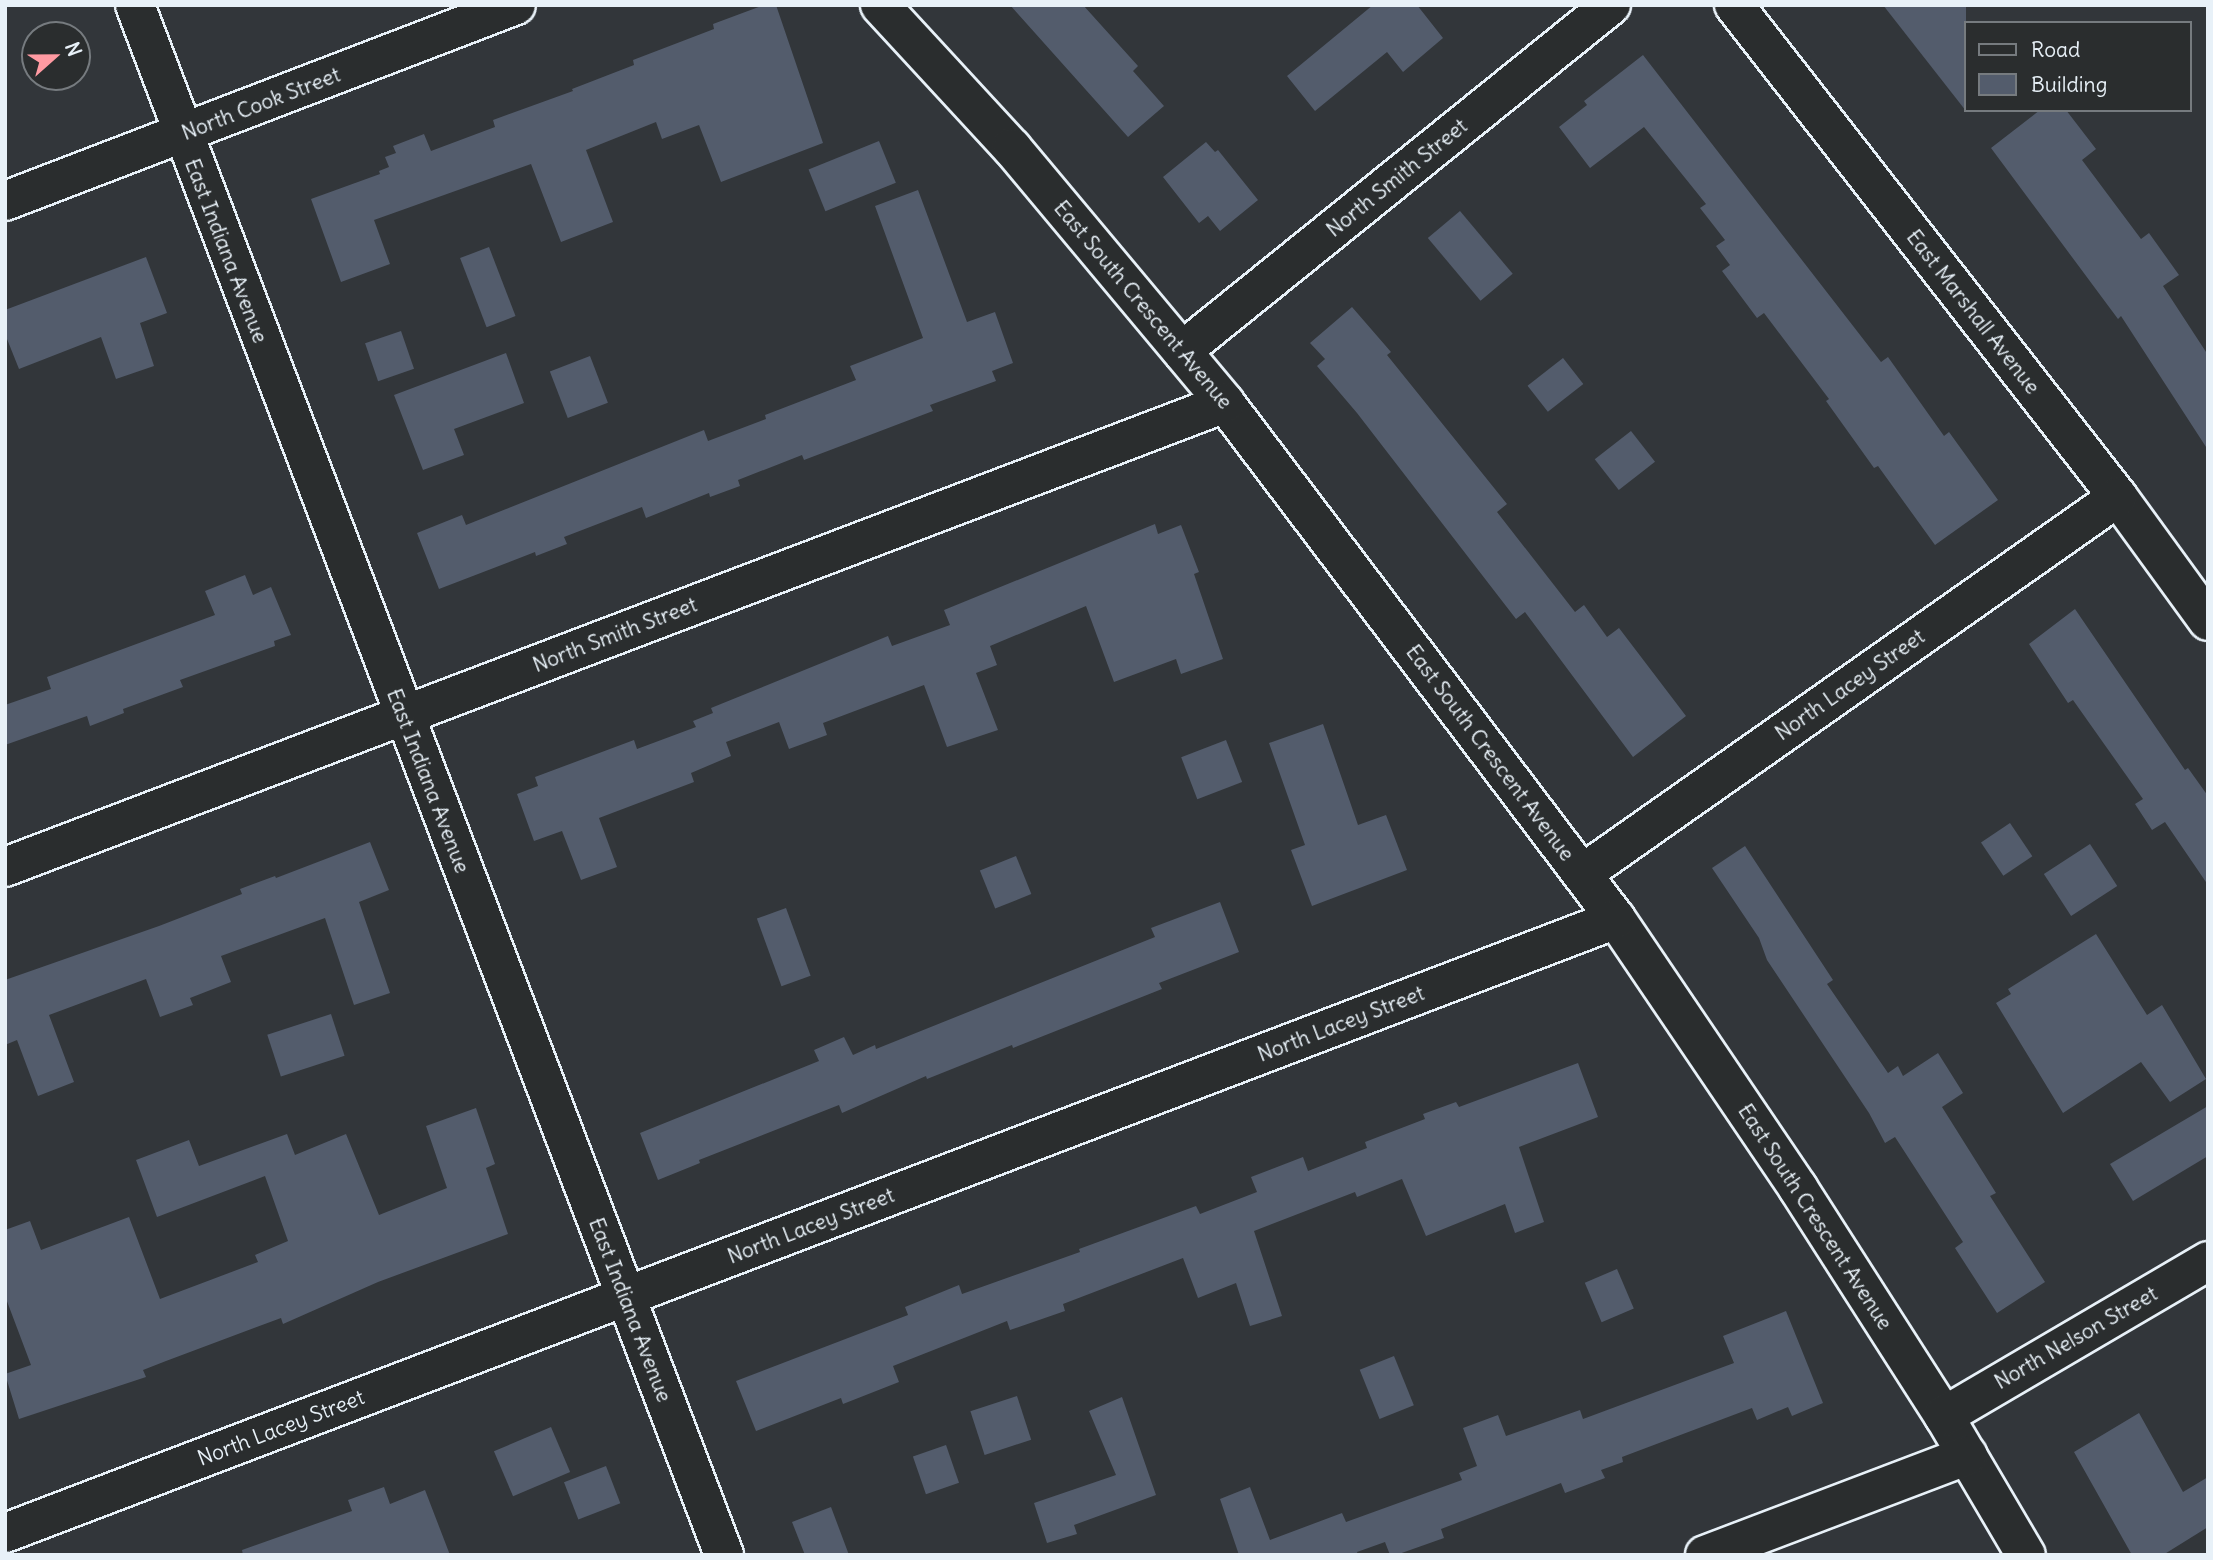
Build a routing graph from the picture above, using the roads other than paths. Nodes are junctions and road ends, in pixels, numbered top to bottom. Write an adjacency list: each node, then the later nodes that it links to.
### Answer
1 (135, 5): 6 (street, East Indiana Avenue)
2 (516, 5): 6 (street, North Cook Street)
3 (880, 5): 8 (street, East South Crescent Avenue)
4 (1611, 5): 8 (street, North Smith Street)
5 (1734, 5): 10 (street, East Marshall Avenue)
6 (182, 134): 7 (street, North Cook Street); 12 (street, East Indiana Avenue)
7 (5, 201)
8 (1182, 351): 9 (street, East South Crescent Avenue)
9 (1225, 403): 12 (street, North Smith Street); 14 (street, East South Crescent Avenue)
10 (2118, 497): 11 (street, East Marshall Avenue); 14 (street, North Lacey Street)
11 (2208, 621)
12 (403, 716): 13 (street, North Smith Street); 17 (street, East Indiana Avenue)
13 (5, 867)
14 (1582, 874): 15 (street, East South Crescent Avenue)
15 (1616, 919): 17 (street, North Lacey Street); 18 (street, East South Crescent Avenue)
16 (2208, 1261): 18 (street, North Nelson Street)
17 (625, 1297): 20 (street, North Lacey Street); 21 (street, East Indiana Avenue)
18 (1944, 1416): 19 (street, East South Crescent Avenue)
19 (1968, 1455): 22 (street); 23 (street, East South Crescent Avenue)
20 (5, 1532)
21 (724, 1555)
22 (1705, 1555)
23 (2026, 1555)

